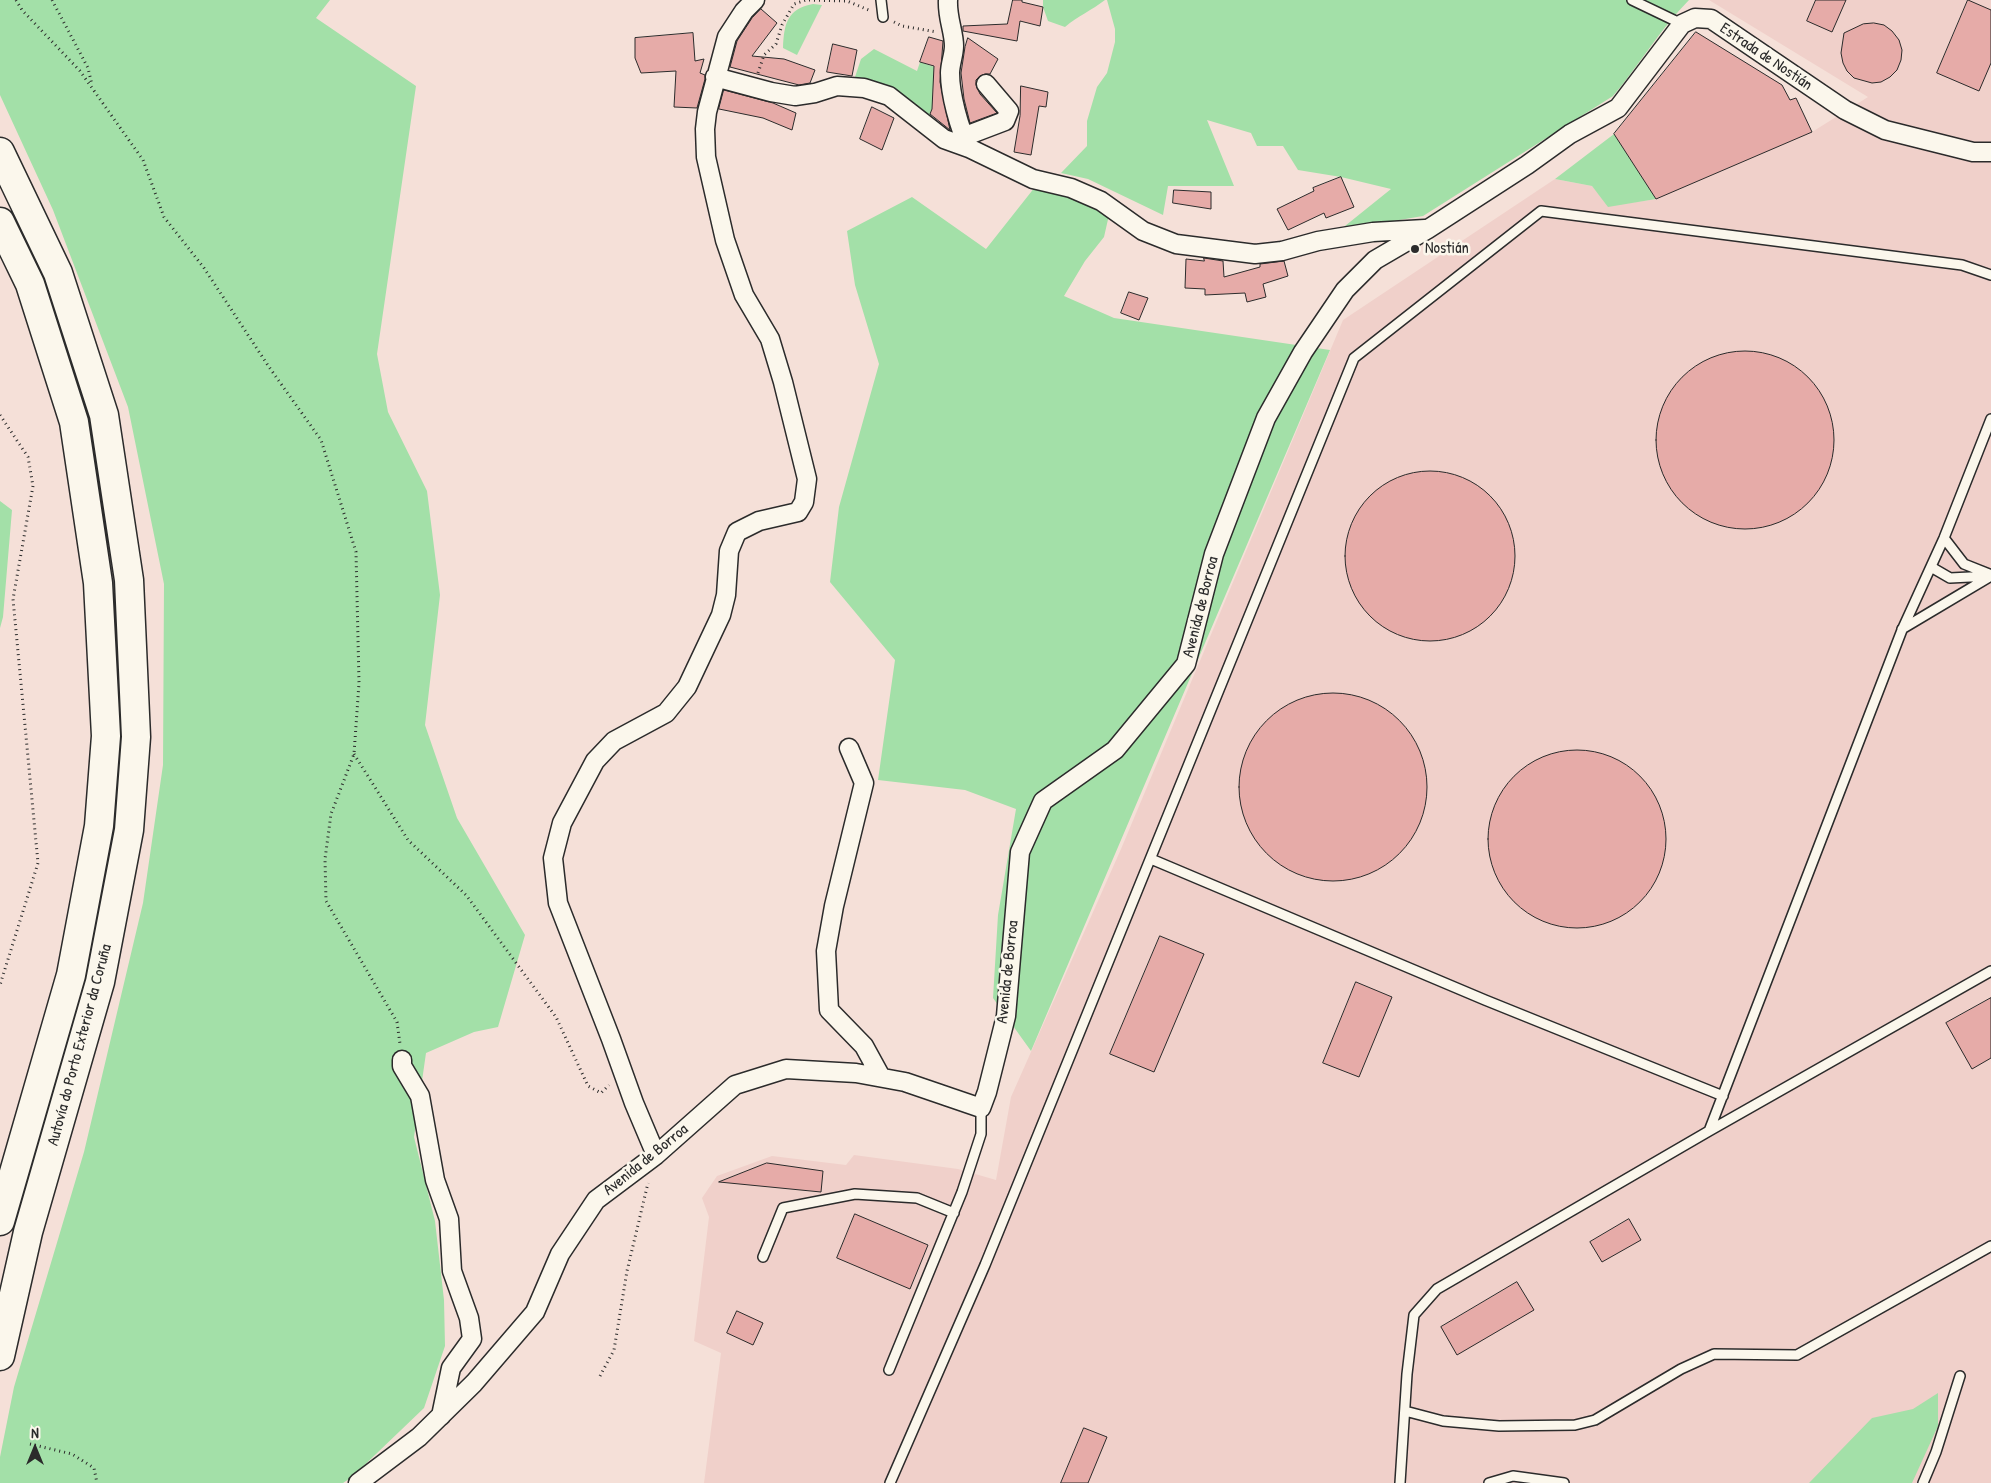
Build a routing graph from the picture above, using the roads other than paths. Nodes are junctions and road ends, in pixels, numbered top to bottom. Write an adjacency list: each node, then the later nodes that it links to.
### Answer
1 (755, 0): 7 (street)
2 (881, 0): 5 (lane)
3 (948, 0): 9 (street)
4 (1632, 0): 6 (lane)
5 (884, 17)
6 (1682, 24): 11 (street, Estrada de Nostián); 13 (street)
7 (715, 77): 9 (street); 28 (street)
8 (986, 84): 9 (street)
9 (966, 142): 13 (street)
10 (0, 152): 33 (highway, Autovía do Porto Exterior da Coruña)
11 (1991, 152)
12 (0, 222): 30 (highway, Autovía do Porto Exterior da Coruña)
13 (1428, 229): 26 (street, Avenida de Borroa)
14 (1991, 275): 21 (lane)
15 (1991, 419): 16 (lane)
16 (1944, 538): 17 (lane); 18 (lane)
17 (1931, 567): 18 (lane); 19 (lane)
18 (1991, 576): 19 (lane)
19 (1902, 630): 25 (lane)
20 (849, 748): 24 (street)
21 (1151, 858): 25 (lane); 39 (lane)
22 (1991, 971): 27 (lane)
23 (402, 1060): 37 (street)
24 (881, 1077): 26 (street, Avenida de Borroa); 28 (street, Avenida de Borroa)
25 (1723, 1096): 27 (lane)
26 (981, 1108): 29 (lane)
27 (1709, 1131): 36 (lane)
28 (656, 1156): 37 (street, Avenida de Borroa)
29 (954, 1213): 32 (lane); 34 (lane)
30 (0, 1221)
31 (1991, 1246): 36 (lane)
32 (763, 1257)
33 (0, 1356)
34 (889, 1370)
35 (1960, 1376): 43 (lane)
36 (1405, 1411): 40 (lane)
37 (441, 1416): 38 (street, Avenida de Borroa)
38 (358, 1483)
39 (890, 1483)
40 (1400, 1483)
41 (1489, 1483): 42 (lane)
42 (1564, 1483)
43 (1923, 1483)

